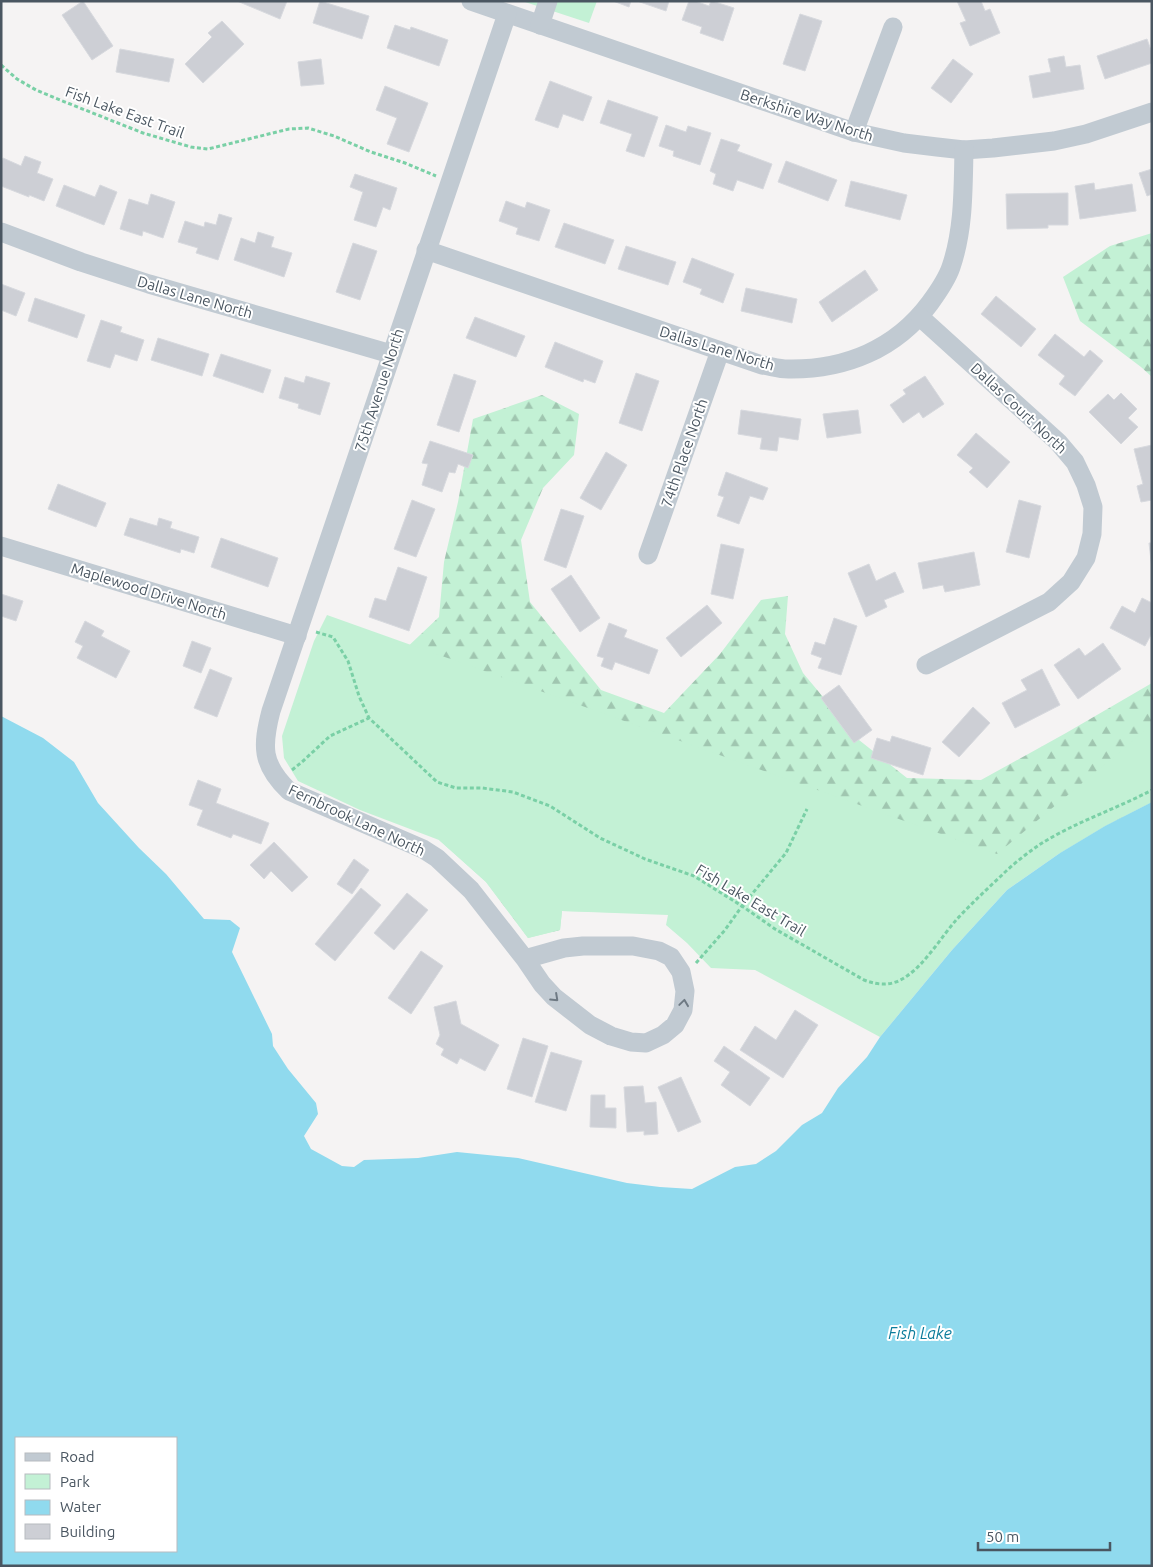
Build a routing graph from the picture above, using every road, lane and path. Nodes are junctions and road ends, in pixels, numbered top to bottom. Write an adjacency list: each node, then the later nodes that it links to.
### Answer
1 (471, 1): 3 (street, Berkshire Way North)
2 (548, 1): 4 (street)
3 (507, 14): 4 (street, Berkshire Way North); 10 (street, 75th Avenue North)
4 (540, 25): 8 (street, Berkshire Way North)
5 (893, 27): 8 (street)
6 (1, 65): 10 (path, Fish Lake East Trail)
7 (1152, 112): 9 (street, Berkshire Way North)
8 (854, 132): 9 (street, Berkshire Way North)
9 (964, 150): 13 (street, Dallas Lane North)
10 (450, 181): 12 (street, 75th Avenue North)
11 (1, 232): 15 (street, Dallas Lane North)
12 (426, 250): 14 (street, Dallas Lane North); 15 (street, 75th Avenue North)
13 (920, 317): 14 (street, Dallas Lane North); 19 (street, Dallas Court North)
14 (720, 351): 17 (street, 74th Place North)
15 (391, 354): 18 (street, 75th Avenue North)
16 (1, 546): 18 (street, Maplewood Drive North)
17 (648, 555)
18 (298, 632): 20 (path, Fish Lake East Trail); 21 (street, 75th Avenue North)
19 (926, 665)
20 (369, 718): 21 (path); 24 (path, Fish Lake East Trail)
21 (274, 774): 25 (street, Fernbrook Lane North)
22 (1152, 790): 24 (path, Fish Lake East Trail)
23 (807, 809): 24 (path)
24 (742, 906): 26 (path)
25 (525, 959): 26 (street); 26 (street, Fernbrook Lane North, one-way to 26)
26 (681, 972)

